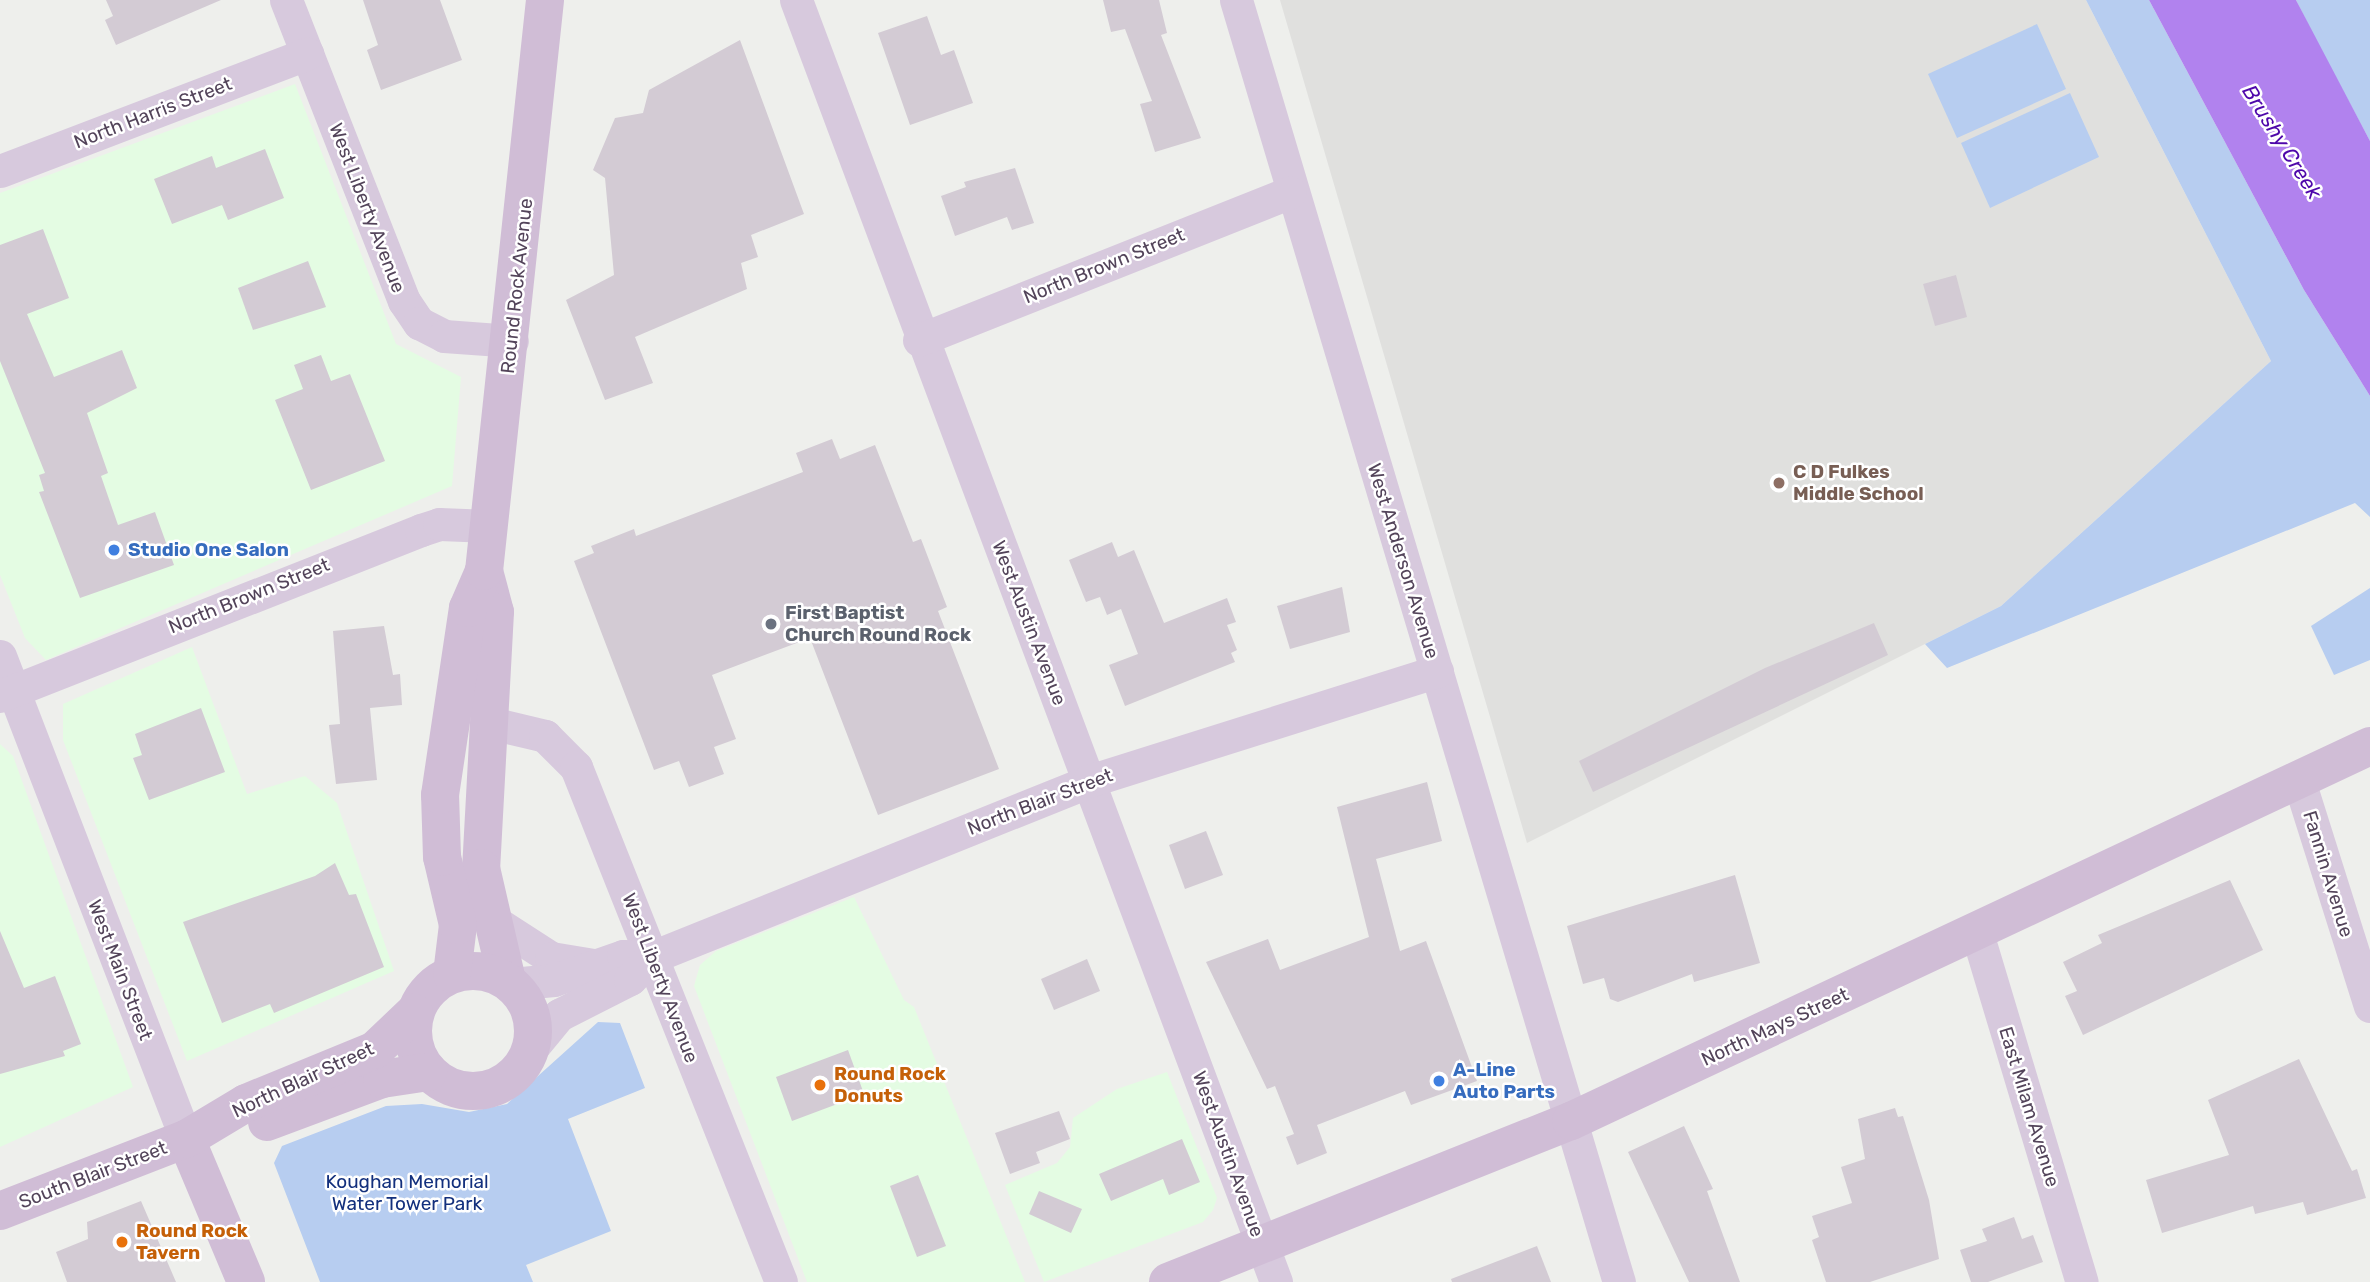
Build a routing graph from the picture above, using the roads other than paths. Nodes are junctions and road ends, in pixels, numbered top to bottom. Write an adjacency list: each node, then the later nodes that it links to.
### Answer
1 (286, 0): 5 (street, West Liberty Avenue)
2 (545, 0): 9 (street, Round Rock Avenue)
3 (796, 0): 8 (street, West Austin Avenue)
4 (1236, 0): 7 (street, West Anderson Avenue)
5 (307, 54): 6 (street, North Harris Street); 9 (street, West Liberty Avenue)
6 (0, 172)
7 (1290, 192): 8 (street, North Brown Street); 13 (street, West Anderson Avenue)
8 (919, 340): 17 (street, West Austin Avenue)
9 (512, 341): 10 (street, Round Rock Avenue)
10 (490, 526): 11 (street, Round Rock Avenue); 14 (street, North Brown Street)
11 (484, 571): 15 (street, Round Rock Avenue); 23 (street, Round Rock Avenue)
12 (0, 656): 14 (street, West Main Street)
13 (1437, 671): 17 (street, North Blair Street); 29 (street, West Anderson Avenue)
14 (6, 694): 30 (street, West Main Street)
15 (491, 723): 19 (street, Round Rock Avenue); 21 (street, West Liberty Avenue)
16 (2370, 746): 18 (street, North Mays Street)
17 (1089, 781): 21 (street, North Blair Street); 32 (street, West Austin Avenue)
18 (2299, 781): 20 (street, North Mays Street); 25 (street, Fannin Avenue)
19 (492, 920): 22 (street); 24 (street, Round Rock Avenue)
20 (1978, 933): 29 (street, North Mays Street); 38 (street, East Milam Avenue)
21 (652, 957): 22 (street, North Blair Street); 27 (street, North Blair Street); 34 (street, West Liberty Avenue)
22 (595, 965): 24 (street, North Blair Street)
23 (452, 974): 24 (street); 26 (street)
24 (509, 982): 27 (street)
25 (2370, 1006)
26 (414, 1013): 28 (street); 30 (street, North Blair Street)
27 (531, 1049): 28 (street)
28 (428, 1072): 30 (street, North Blair Street)
29 (1571, 1121): 32 (street, North Mays Street); 37 (street, West Anderson Avenue)
30 (186, 1139): 31 (street, South Blair Street); 33 (street, West Main Street)
31 (0, 1211)
32 (1262, 1247): 35 (street, North Mays Street); 36 (street, West Austin Avenue)
33 (246, 1282)
34 (781, 1282)
35 (1168, 1282)
36 (1276, 1282)
37 (1619, 1282)
38 (2082, 1282)

